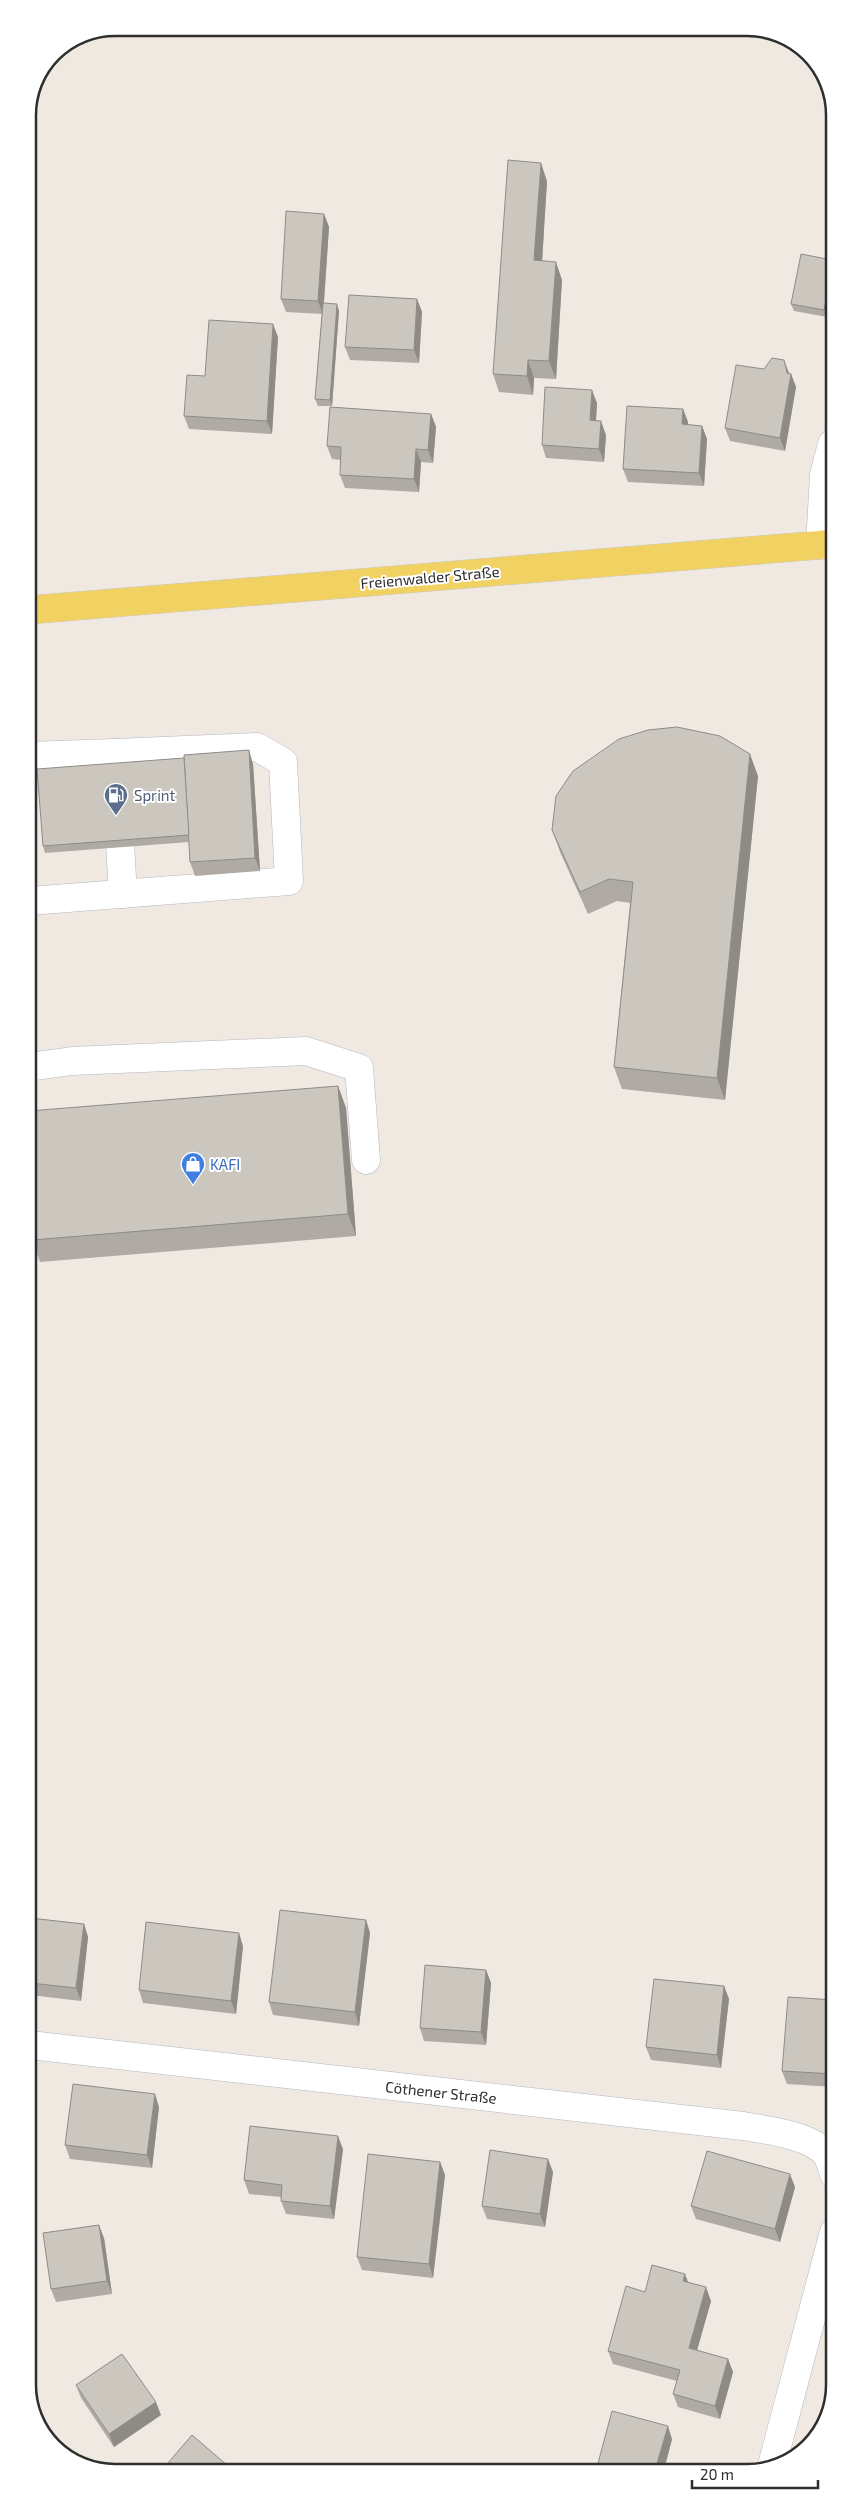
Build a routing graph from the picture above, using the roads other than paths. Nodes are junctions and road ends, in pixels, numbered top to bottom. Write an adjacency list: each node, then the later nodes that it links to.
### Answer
1 (826, 467): 2 (street)
2 (826, 544): 3 (main road, Freienwalder Straße)
3 (36, 609)
4 (114, 753): 5 (street); 6 (street); 6 (street)
5 (36, 756)
6 (123, 894): 7 (street)
7 (36, 900)
8 (36, 1066): 9 (street)
9 (366, 1160)
10 (36, 2046): 11 (street, Cöthener Straße)
11 (826, 2155)
12 (826, 2262): 13 (street)
13 (774, 2459)

